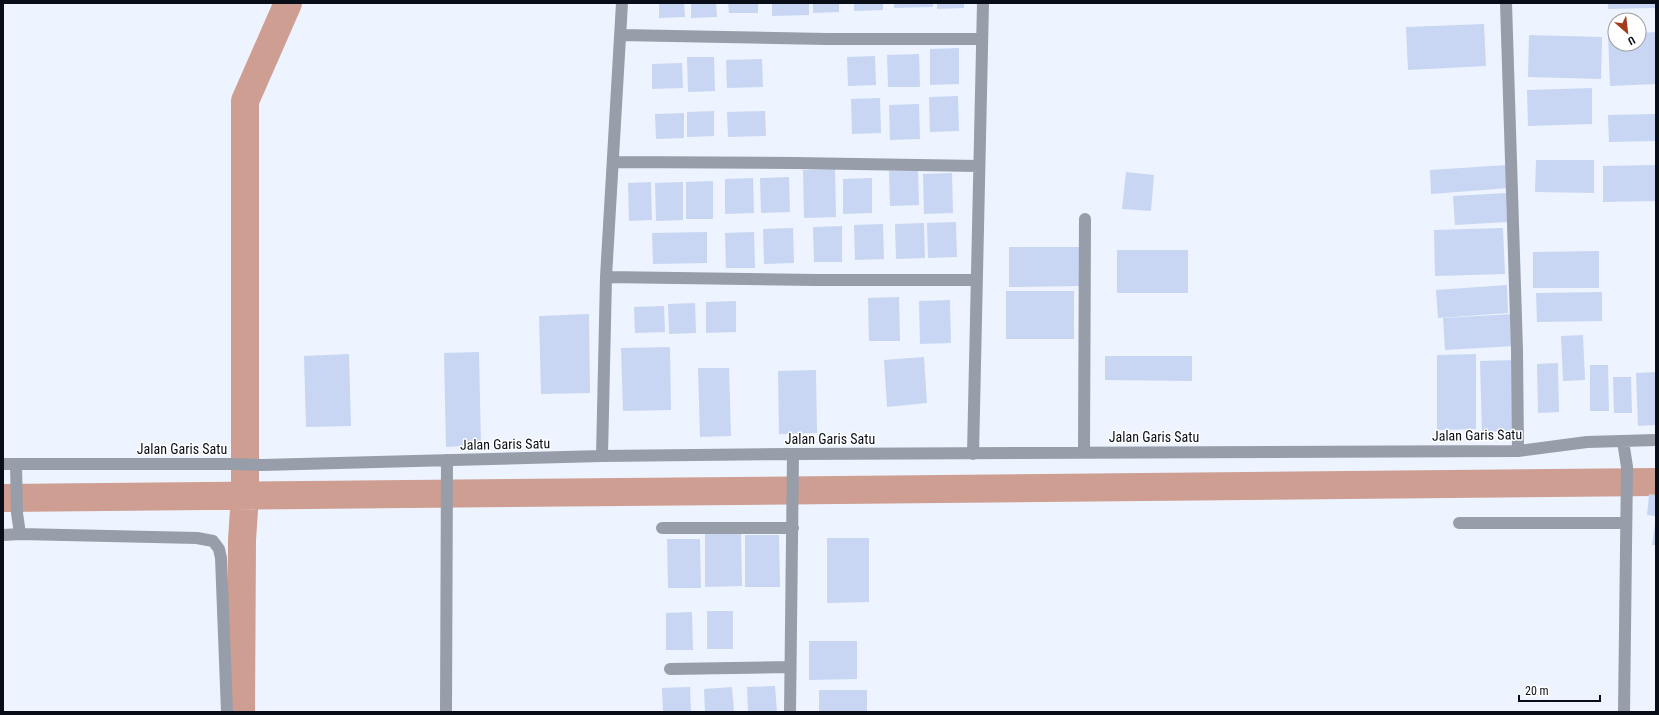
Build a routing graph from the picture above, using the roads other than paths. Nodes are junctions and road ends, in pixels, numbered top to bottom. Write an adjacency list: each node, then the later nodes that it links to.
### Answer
1 (622, 3): 4 (street)
2 (983, 3): 5 (street)
3 (1506, 3): 13 (street)
4 (620, 35): 5 (street); 6 (street)
5 (982, 39): 7 (street)
6 (613, 162): 7 (street); 9 (street)
7 (979, 166): 10 (street)
8 (1085, 219): 14 (street)
9 (606, 277): 10 (street); 17 (street)
10 (976, 280): 16 (street)
11 (1656, 440): 12 (street, Jalan Garis Satu)
12 (1623, 441): 13 (street, Jalan Garis Satu); 22 (street)
13 (1518, 451): 14 (street, Jalan Garis Satu)
14 (1084, 452): 16 (street, Jalan Garis Satu)
15 (793, 454): 16 (street, Jalan Garis Satu); 17 (street, Jalan Garis Satu); 24 (street)
16 (973, 454)
17 (602, 456): 18 (street, Jalan Garis Satu)
18 (447, 460): 20 (street, Jalan Garis Satu); 30 (street)
19 (3, 464): 20 (street, Jalan Garis Satu)
20 (16, 464): 25 (street)
21 (1459, 523): 22 (street)
22 (1625, 523): 32 (street)
23 (662, 528): 24 (street)
24 (793, 528): 27 (street)
25 (20, 534): 26 (street); 29 (street)
26 (3, 535)
27 (790, 667): 28 (street); 31 (street)
28 (670, 669)
29 (227, 712)
30 (446, 712)
31 (790, 712)
32 (1624, 712)

